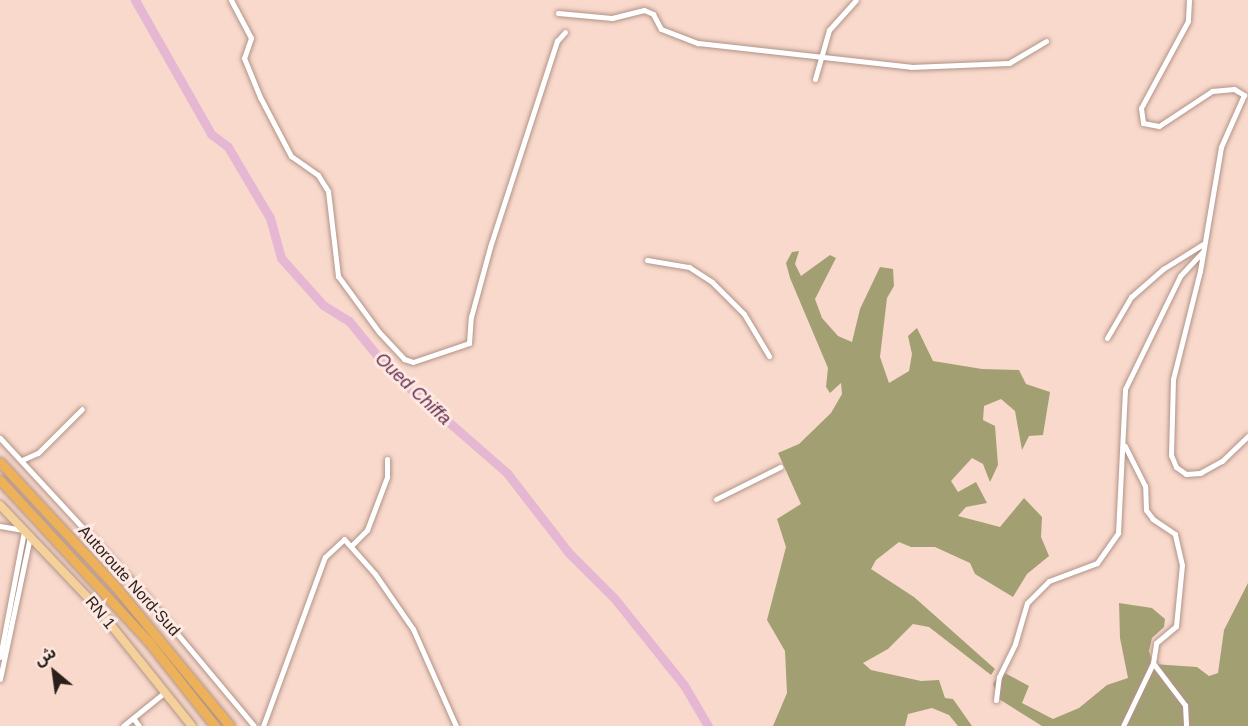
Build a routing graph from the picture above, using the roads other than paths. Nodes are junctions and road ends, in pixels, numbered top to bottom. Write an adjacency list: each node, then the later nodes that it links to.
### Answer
1 (231, 0): 5 (street)
2 (856, 0): 7 (street)
3 (1189, 0): 9 (street)
4 (558, 13): 7 (street)
5 (565, 32)
6 (1046, 41): 7 (street)
7 (818, 59): 8 (street)
8 (815, 79)
9 (1203, 244): 10 (street); 12 (street)
10 (1202, 252): 15 (street); 17 (street)
11 (647, 260): 13 (street)
12 (1107, 338)
13 (769, 357)
14 (82, 409): 19 (street)
15 (1248, 436)
16 (0, 438): 19 (street)
17 (1124, 444): 29 (street); 32 (street)
18 (387, 459): 27 (street)
19 (22, 460): 39 (street)
20 (0, 462): 38 (highway, Autoroute Nord-Sud)
21 (780, 467): 23 (street)
22 (0, 480): 37 (highway, Autoroute Nord-Sud)
23 (716, 499)
24 (0, 505): 26 (main road, RN 1)
25 (0, 526): 26 (street)
26 (26, 533): 28 (street); 30 (street); 31 (main road, RN 1)
27 (351, 546): 40 (street); 41 (street)
28 (0, 657)
29 (1153, 663): 42 (street); 43 (street)
30 (0, 679)
31 (165, 692): 33 (street); 36 (main road, RN 1)
32 (996, 700)
33 (133, 718): 34 (street); 35 (street)
34 (123, 726)
35 (139, 726)
36 (192, 726)
37 (215, 726)
38 (230, 726)
39 (254, 726)
40 (263, 726)
41 (456, 726)
42 (1124, 726)
43 (1186, 726)

